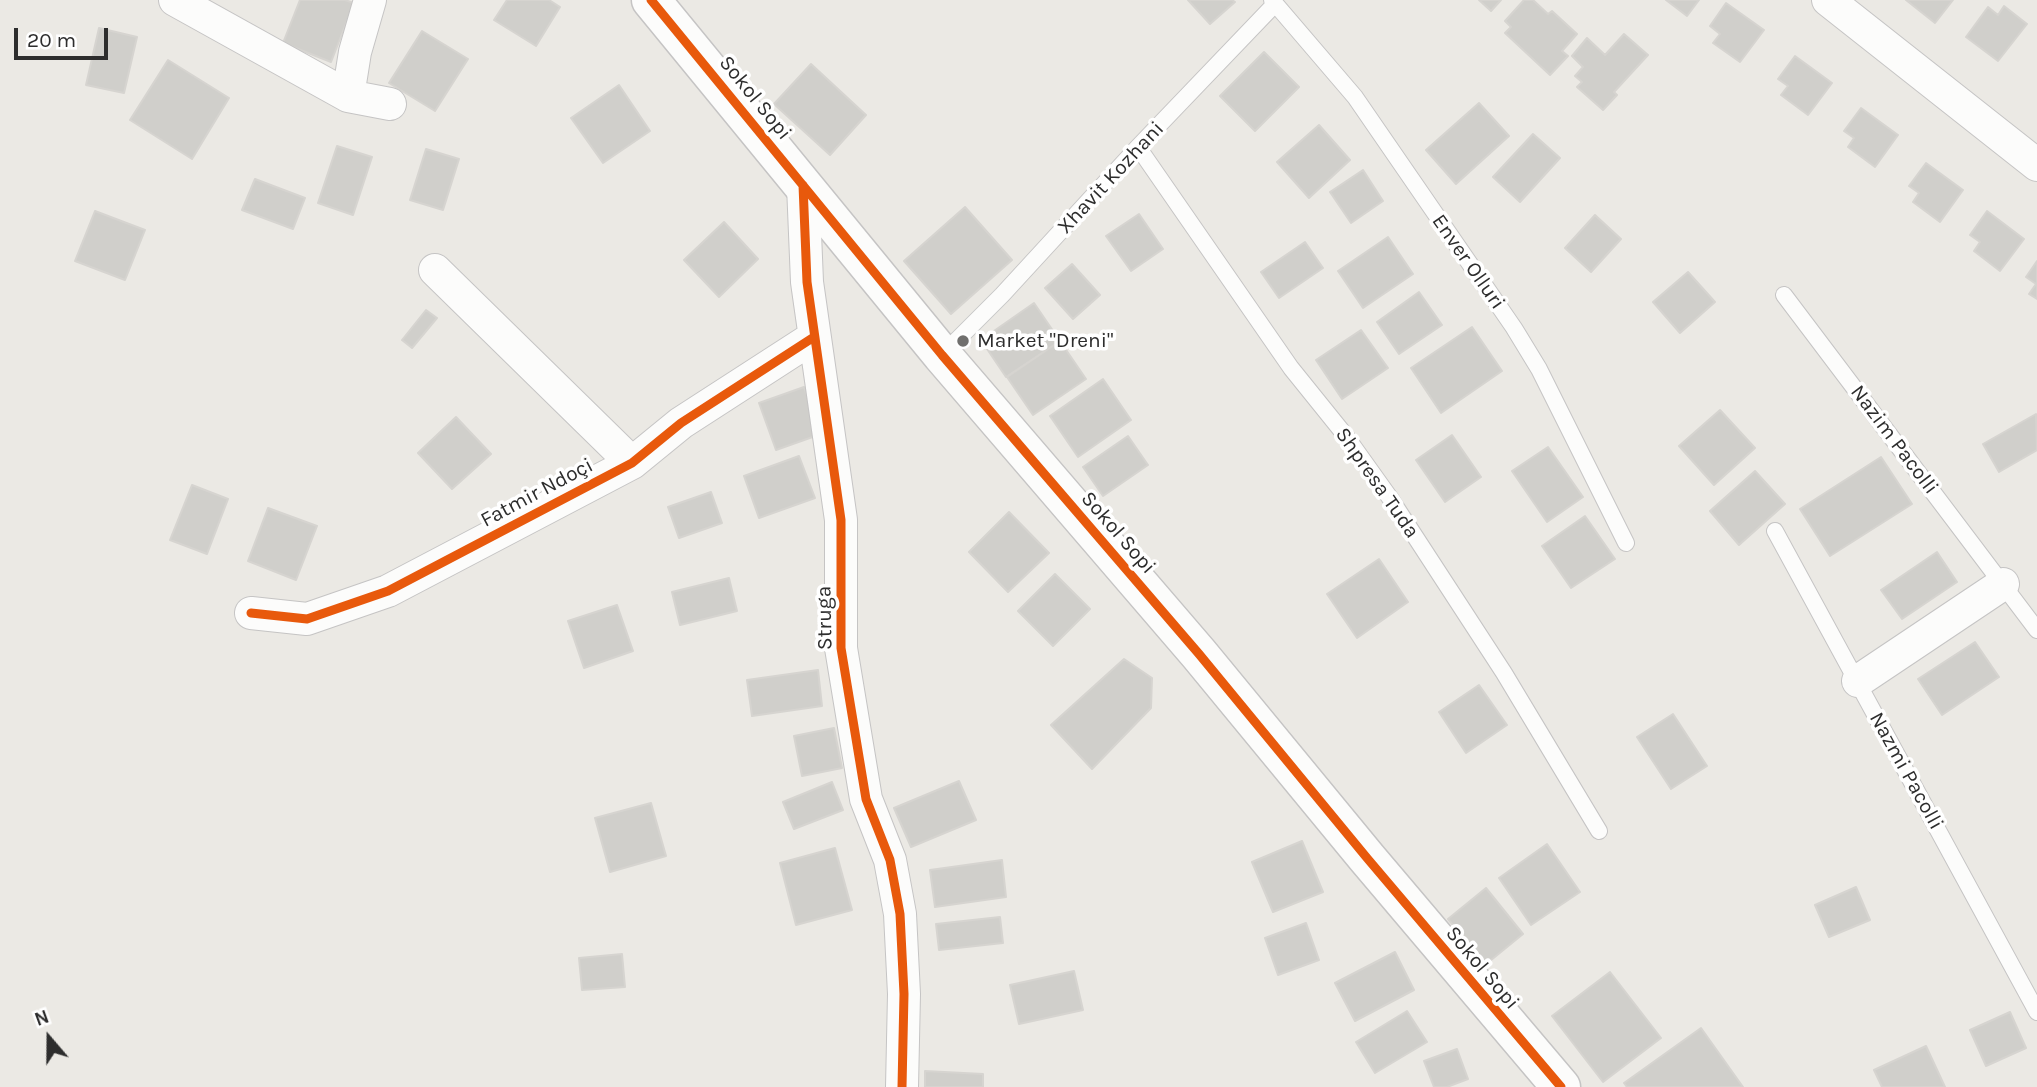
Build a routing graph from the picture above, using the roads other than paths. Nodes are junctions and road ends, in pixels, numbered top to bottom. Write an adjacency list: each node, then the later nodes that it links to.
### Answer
1 (175, 0): 6 (street)
2 (370, 0): 6 (street)
3 (651, 0): 10 (street, Sokol Sopi)
4 (1828, 0): 9 (street)
5 (1274, 2): 8 (lane, Xhavit Kozhani); 17 (lane, Enver Olluri)
6 (348, 96): 7 (street)
7 (390, 104)
8 (1138, 147): 14 (lane, Xhavit Kozhani); 22 (lane, Shpresa Tuda)
9 (2037, 165)
10 (803, 185): 13 (street, Struga); 14 (street, Sokol Sopi)
11 (435, 270): 15 (street, Fatmir Ndoçi)
12 (1784, 295): 18 (lane, Nazim Pacolli)
13 (814, 337): 15 (street, Fatmir Ndoçi); 24 (street, Struga)
14 (942, 355): 25 (street, Sokol Sopi)
15 (632, 463): 19 (street, Fatmir Ndoçi)
16 (1774, 531): 21 (lane, Nazmi Pacolli)
17 (1626, 543)
18 (2003, 584): 20 (lane, Nazim Pacolli); 21 (street)
19 (251, 613)
20 (2037, 630)
21 (1858, 681): 23 (lane, Nazmi Pacolli)
22 (1599, 831)
23 (2037, 1012)
24 (902, 1087)
25 (1561, 1087)

